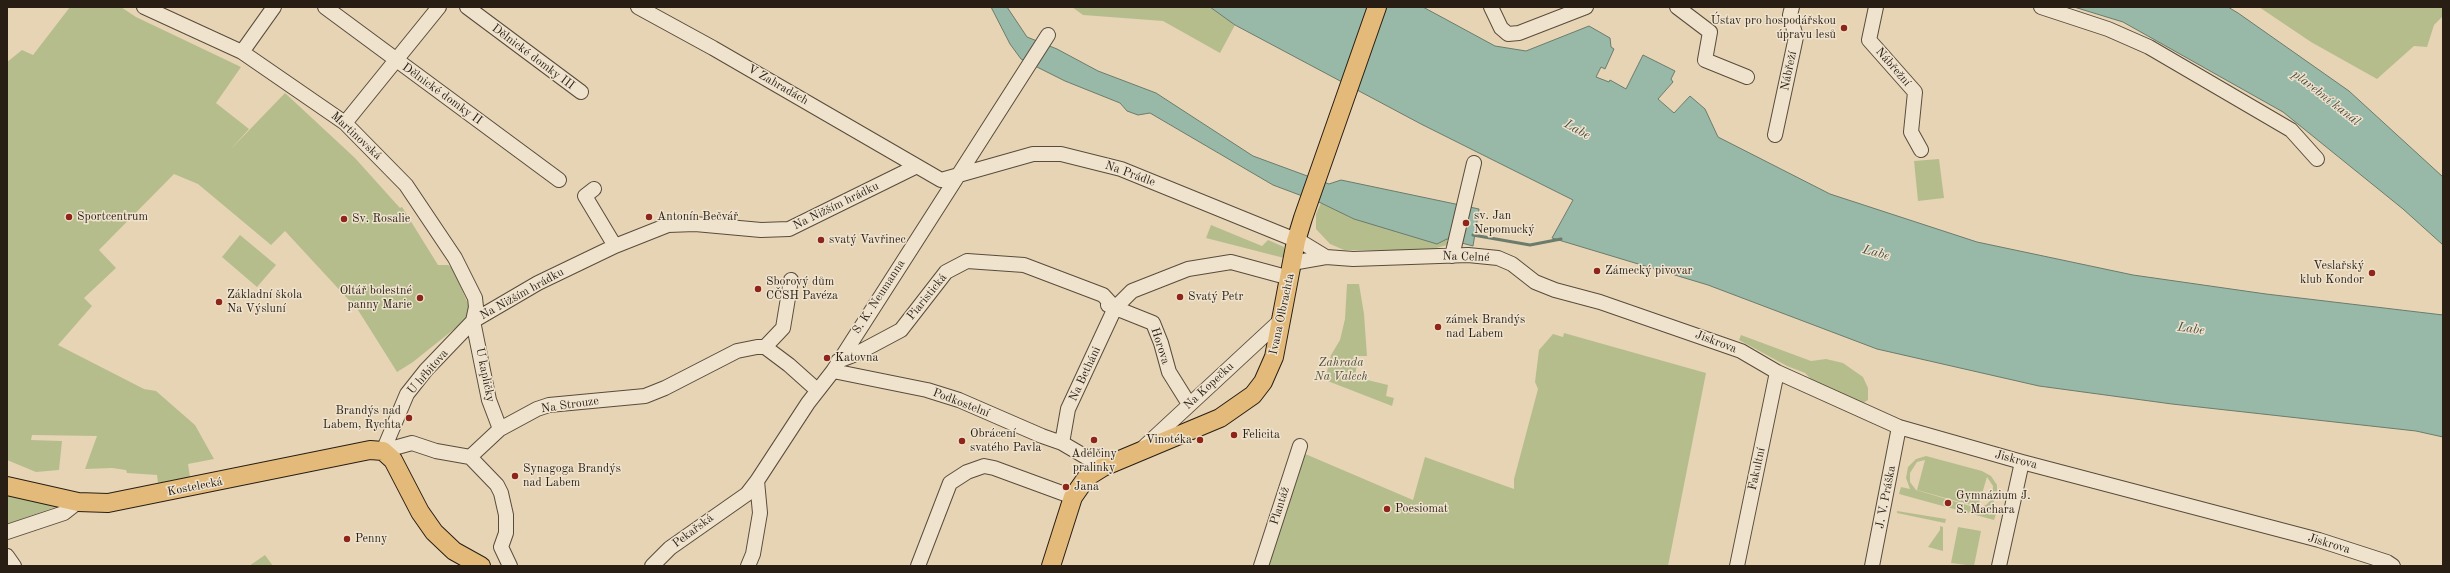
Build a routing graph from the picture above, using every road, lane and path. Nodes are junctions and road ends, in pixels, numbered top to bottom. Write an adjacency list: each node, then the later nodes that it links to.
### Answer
1 (144, 7): 15 (street, Martinovská)
2 (274, 7): 15 (street)
3 (325, 7): 16 (street, Dělnické domky II)
4 (439, 7): 16 (street)
5 (467, 7): 18 (street, Dělnické domky III)
6 (638, 7): 24 (street, V Zahradách)
7 (1376, 7): 28 (main road, Ivana Olbrachta)
8 (1491, 7): 9 (street)
9 (1586, 7)
10 (1676, 7): 17 (street)
11 (1792, 7): 20 (street, Nábřeží)
12 (1876, 7): 21 (street, Nábřežní)
13 (2041, 7): 22 (street)
14 (1048, 35): 25 (street, S. K. Neumanna)
15 (242, 52): 19 (street, Martinovská)
16 (397, 61): 19 (street); 26 (street, Dělnické domky II)
17 (1747, 77)
18 (581, 92)
19 (345, 123): 35 (street, Martinovská)
20 (1775, 135)
21 (1920, 150)
22 (2317, 160)
23 (1474, 163): 30 (street)
24 (915, 167): 25 (street); 29 (street, Na Nižším hrádku)
25 (958, 177): 28 (street, Na Prádle); 42 (street, S. K. Neumanna)
26 (559, 180)
27 (594, 189): 29 (street)
28 (1296, 242): 31 (street, Na Prádle); 32 (main road, Ivana Olbrachta)
29 (615, 246): 36 (street, Na Nižším hrádku)
30 (1454, 250): 31 (street, Na Celné); 38 (street, Na Celné)
31 (1326, 257): 32 (street, Na Celné)
32 (1291, 271): 37 (street); 39 (main road, Ivana Olbrachta)
33 (791, 280): 41 (street)
34 (1046, 282): 37 (street)
35 (475, 298): 36 (street); 40 (street)
36 (504, 303): 40 (street, Na Nižším hrádku)
37 (1115, 308): 42 (street, Piaristická); 45 (street, Horova); 48 (street, Na Betháni)
38 (1651, 319): 43 (street, Jiskrova)
39 (1281, 320): 45 (street, Na Kopečku); 51 (main road, Ivana Olbrachta)
40 (473, 321): 47 (street, U kapličky); 50 (street, U hřbitova)
41 (765, 347): 44 (street); 47 (street, Na Strouze)
42 (835, 366): 44 (street, S. K. Neumanna); 48 (street, Podkostelní)
43 (1778, 372): 46 (street, Jiskrova); 69 (street, Fakultní)
44 (817, 390): 55 (street, S. K. Neumanna)
45 (1190, 404): 51 (street, Na Kopečku)
46 (1899, 427): 53 (street, Jiskrova); 70 (street, J. V. Práška)
47 (500, 429): 52 (street, Na Strouze)
48 (1062, 443): 54 (street, Podkostelní)
49 (1300, 446): 68 (street, Plantáž)
50 (383, 451): 52 (street); 58 (main road, Kostelecká); 62 (main road)
51 (1137, 453): 54 (main road, Ivana Olbrachta)
52 (470, 457): 63 (street)
53 (2022, 462): 71 (street); 72 (street, Jiskrova)
54 (1103, 467): 57 (main road, Ivana Olbrachta)
55 (757, 481): 64 (street, Pekařská); 65 (street)
56 (7, 486): 58 (main road, Kostelecká)
57 (1073, 498): 66 (street); 67 (main road, Ivana Olbrachta)
58 (78, 502): 59 (street)
59 (7, 532)
60 (7, 556): 61 (street)
61 (14, 566)
62 (481, 566)
63 (510, 566)
64 (652, 566)
65 (748, 566)
66 (918, 566)
67 (1051, 566)
68 (1261, 566)
69 (1737, 566)
70 (1872, 566)
71 (1999, 566)
72 (2393, 566)

